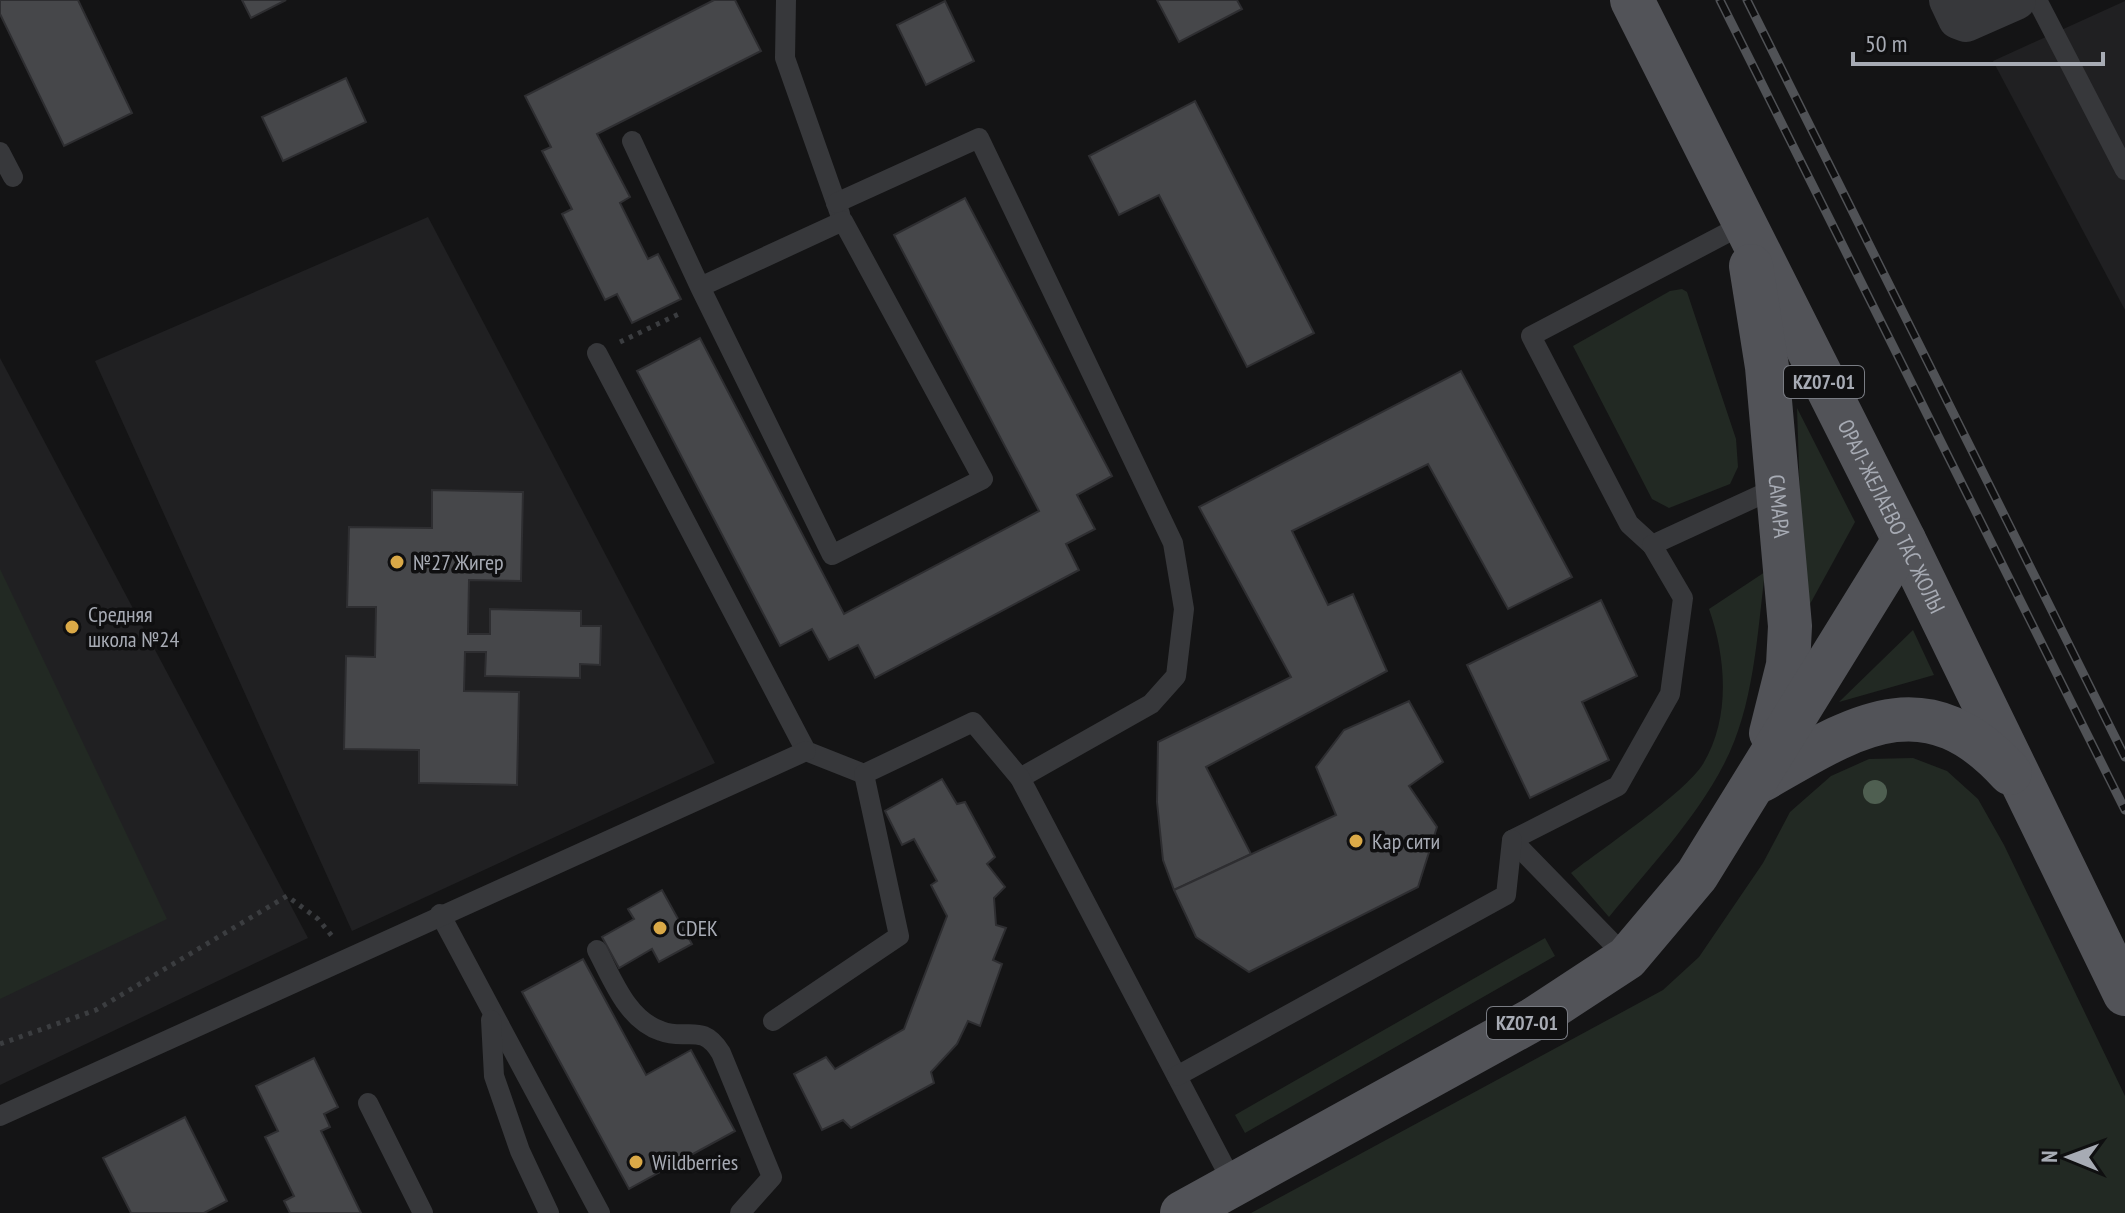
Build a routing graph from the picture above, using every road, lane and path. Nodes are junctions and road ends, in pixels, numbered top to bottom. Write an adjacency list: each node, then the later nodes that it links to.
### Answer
1 (786, 0): 10 (lane)
2 (1632, 0): 11 (main road, ОРАЛ-ЖЕЛАЕВО ТАС ЖОЛЫ / KZ07-01)
3 (2016, 0): 5 (street)
4 (2037, 0): 8 (lane)
5 (1957, 11)
6 (632, 141): 12 (lane)
7 (0, 152): 9 (lane)
8 (2125, 170)
9 (13, 177)
10 (839, 212): 12 (lane); 12 (lane); 19 (lane)
11 (1744, 224): 14 (main road, САМАРА / KZ07-01); 15 (main road, ОРАЛ-ЖЕЛАЕВО ТАС ЖОЛЫ / KZ07-01); 16 (lane)
12 (704, 294): 13 (path)
13 (597, 353): 17 (lane)
14 (1780, 486): 16 (lane); 20 (main road, САМАРА / KZ07-01)
15 (1904, 540): 20 (main road, KZ07-01); 21 (main road, ОРАЛ-ЖЕЛАЕВО ТАС ЖОЛЫ / KZ07-01)
16 (1652, 545): 22 (lane)
17 (806, 751): 18 (lane); 23 (lane)
18 (864, 774): 19 (lane); 29 (lane)
19 (1020, 778): 31 (lane)
20 (1754, 784): 21 (main road, KZ07-01); 26 (main road, KZ07-01)
21 (2027, 791): 27 (main road, ОРАЛ-ЖЕЛАЕВО ТАС ЖОЛЫ / KZ07-01)
22 (1512, 840): 26 (lane); 31 (lane)
23 (440, 914): 25 (lane); 28 (lane)
24 (597, 950): 38 (lane)
25 (348, 955): 30 (path); 33 (lane)
26 (1627, 958): 34 (main road, KZ07-01)
27 (2125, 994)
28 (490, 1012): 36 (lane); 37 (lane)
29 (773, 1021)
30 (0, 1044)
31 (1177, 1076): 34 (lane)
32 (368, 1103): 35 (lane)
33 (0, 1116)
34 (1234, 1185): 39 (main road, KZ07-01)
35 (423, 1213)
36 (549, 1213)
37 (600, 1213)
38 (740, 1213)
39 (1182, 1213)

